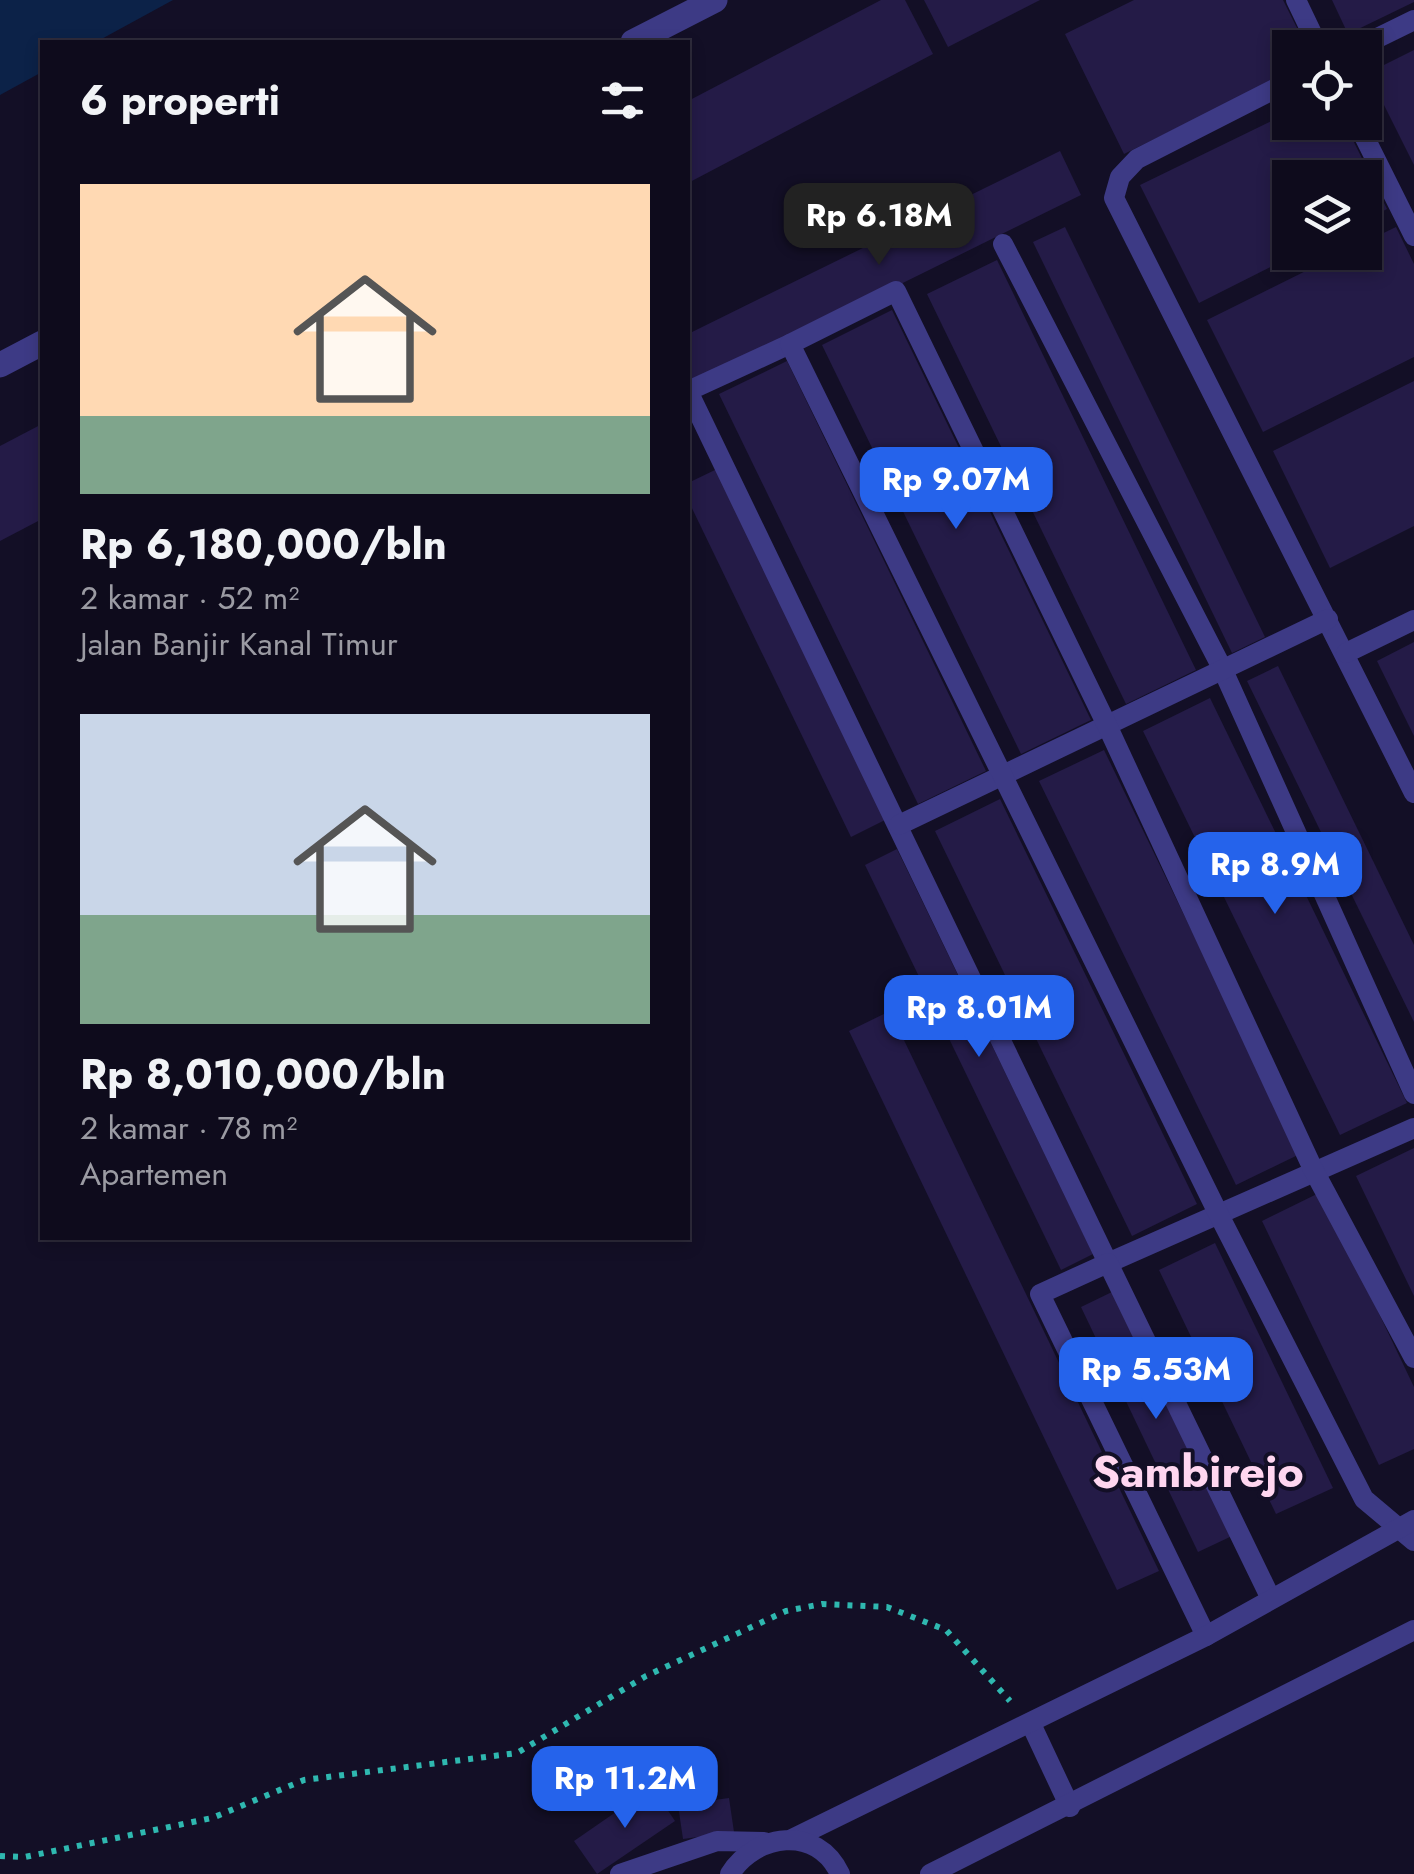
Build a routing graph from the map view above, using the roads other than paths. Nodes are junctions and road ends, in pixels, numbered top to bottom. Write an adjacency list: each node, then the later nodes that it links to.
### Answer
1 (715, 0): 6 (street)
2 (1296, 0): 4 (lane)
3 (1414, 20): 5 (lane)
4 (1310, 30)
5 (1382, 35)
6 (637, 40)
7 (1272, 90): 16 (lane)
8 (1366, 140): 9 (lane)
9 (1414, 236)
10 (1003, 244): 19 (lane)
11 (40, 344): 13 (street)
12 (790, 344): 14 (lane); 20 (lane); 21 (lane)
13 (0, 365)
14 (690, 390)
15 (690, 395): 23 (lane)
16 (1328, 619): 18 (lane); 19 (lane)
17 (1414, 620): 18 (lane)
18 (1346, 653): 22 (lane)
19 (1222, 668): 20 (lane); 24 (lane)
20 (1106, 724): 21 (lane); 26 (lane)
21 (1002, 776): 23 (lane); 27 (lane)
22 (1414, 794)
23 (899, 825): 28 (lane)
24 (1414, 1094)
25 (1414, 1128): 26 (lane)
26 (1313, 1170): 27 (lane); 29 (lane)
27 (1219, 1215): 28 (lane); 30 (lane)
28 (1108, 1263): 31 (lane); 33 (lane)
29 (1414, 1358)
30 (1408, 1530): 31 (lane)
31 (1271, 1599): 33 (lane)
32 (1414, 1630): 35 (lane)
33 (1206, 1636): 34 (lane)
34 (1031, 1724): 35 (lane); 36 (lane)
35 (1070, 1807): 41 (lane)
36 (792, 1838): 37 (lane); 40 (lane)
37 (764, 1842): 38 (lane); 39 (lane)
38 (620, 1874)
39 (730, 1874)
40 (840, 1874)
41 (930, 1874)

